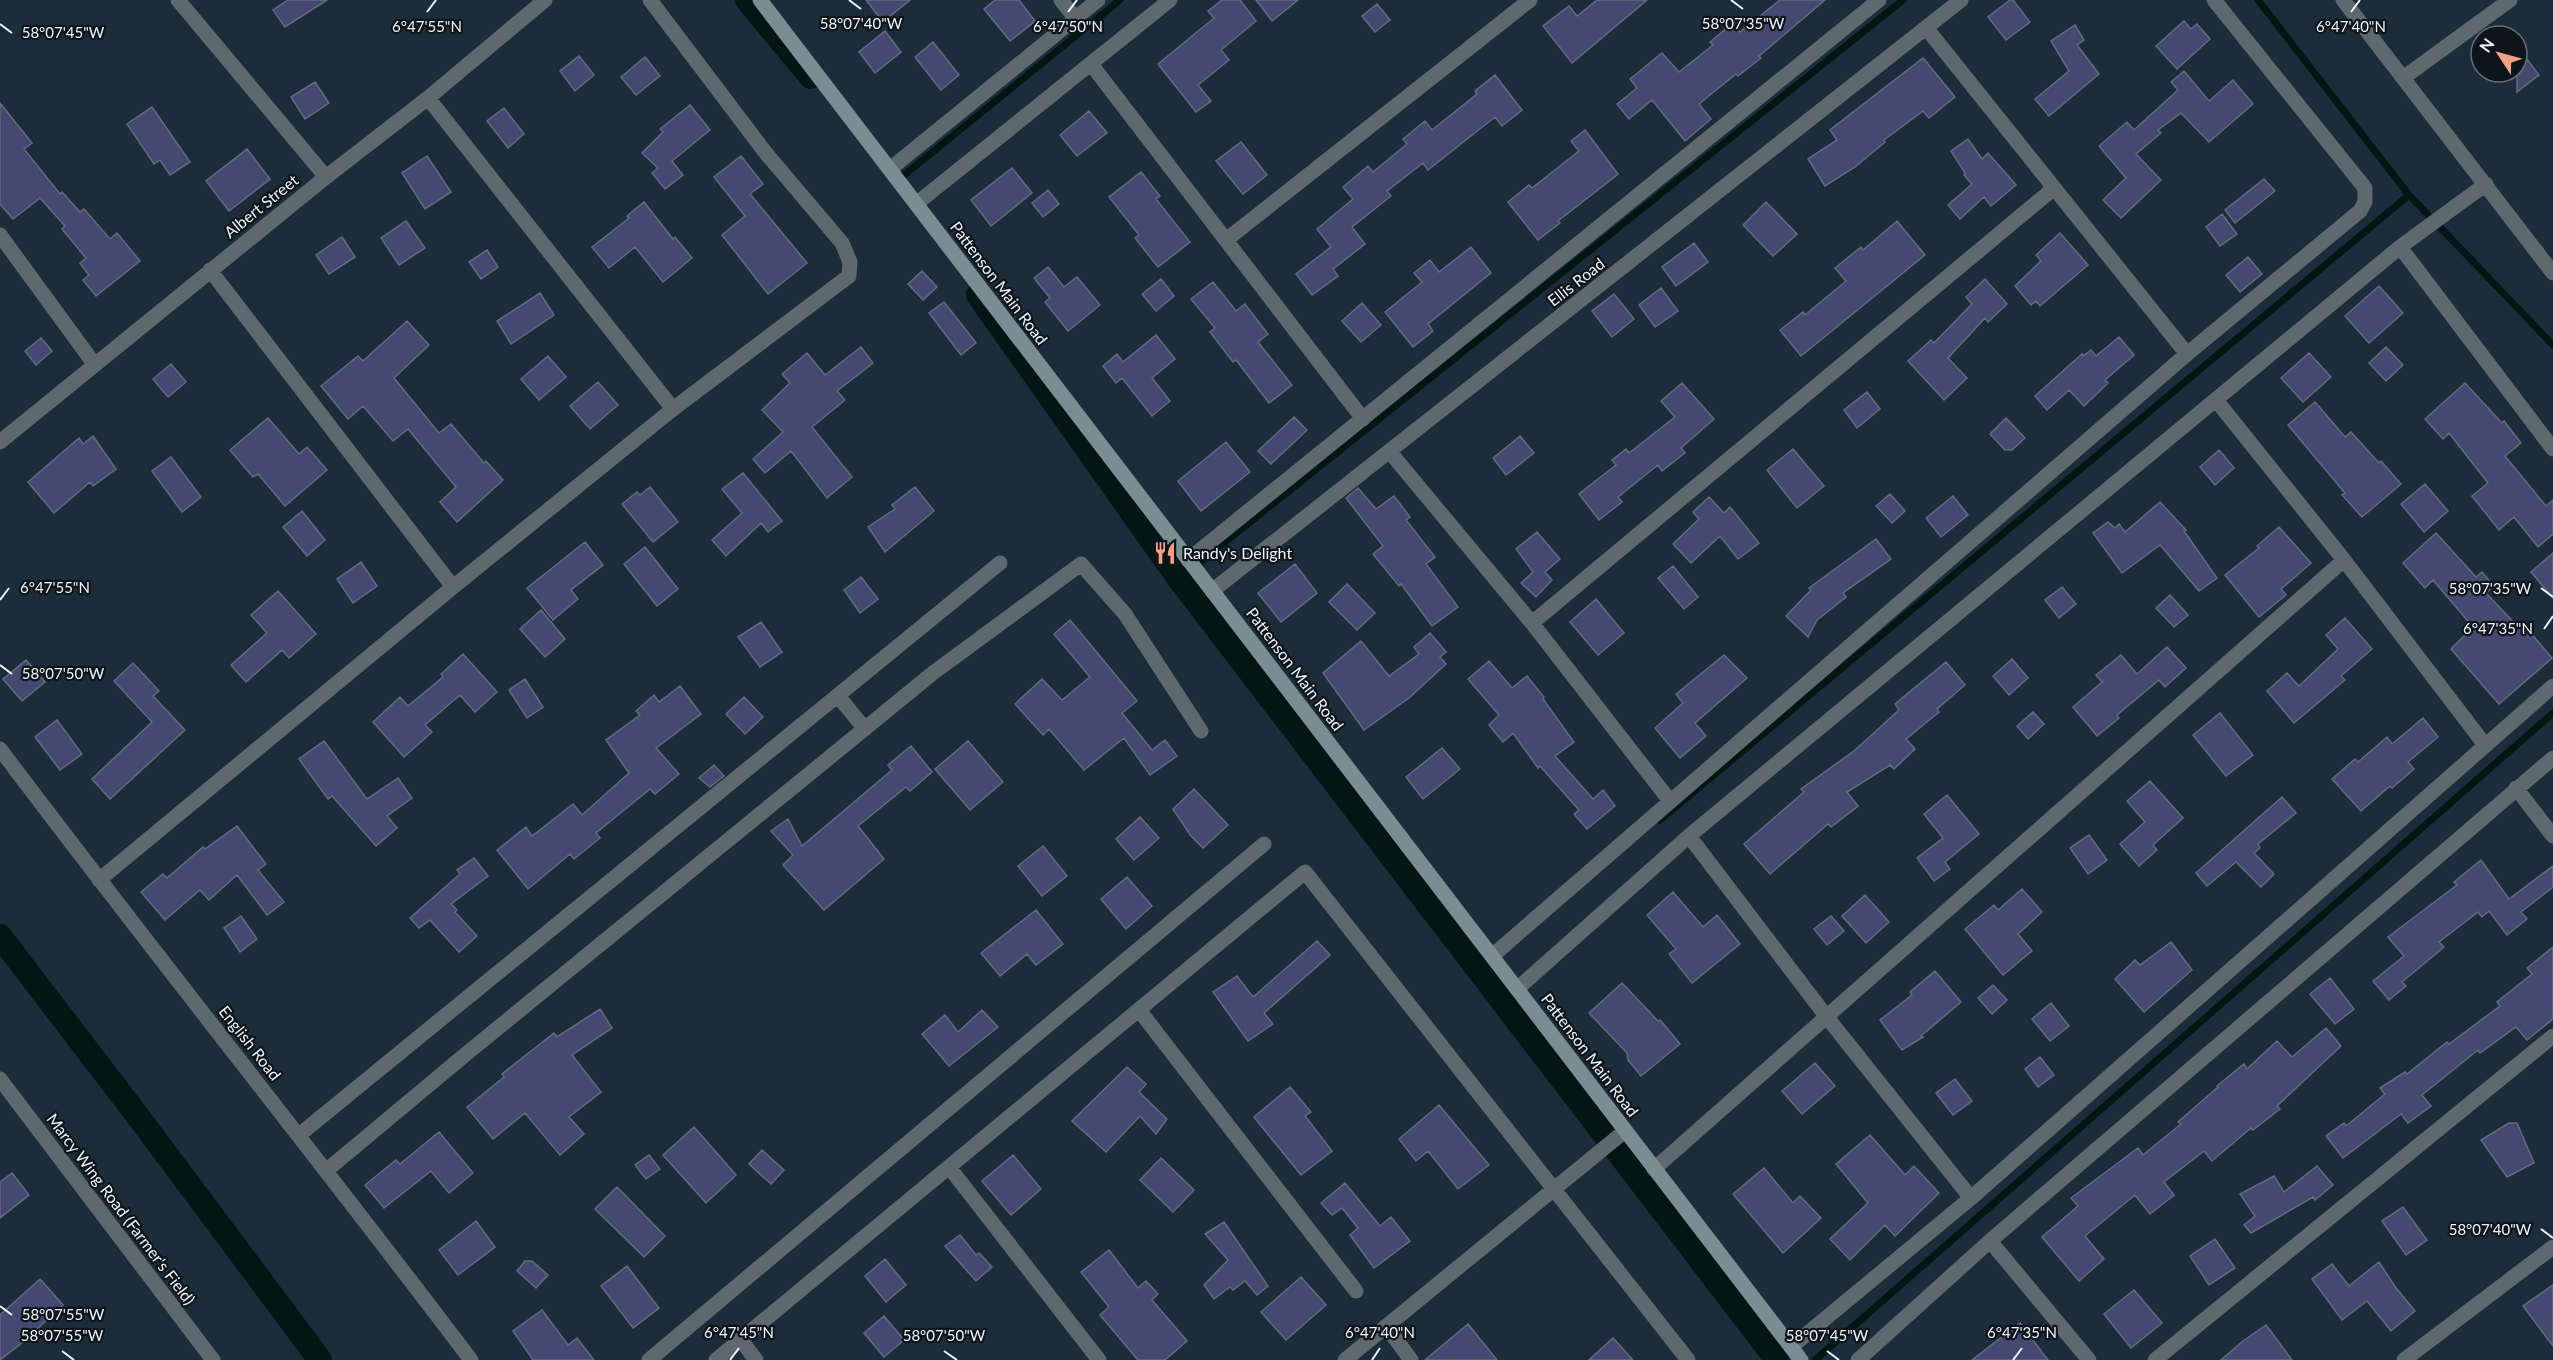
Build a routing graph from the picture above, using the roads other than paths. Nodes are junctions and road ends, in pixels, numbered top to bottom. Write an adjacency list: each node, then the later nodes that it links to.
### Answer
1 (178, 0): 20 (street)
2 (545, 0): 18 (street, Albert Street)
3 (650, 0): 32 (street)
4 (760, 0): 19 (street, Pattenson Main Road)
5 (1061, 0): 14 (street)
6 (1098, 0): 14 (street)
7 (1170, 0): 16 (street)
8 (1530, 0): 25 (street)
9 (1879, 0): 33 (street)
10 (1961, 0): 15 (street, Ellis Road)
11 (2214, 0): 29 (street)
12 (2343, 0): 17 (street)
13 (2510, 0): 17 (street)
14 (1076, 18): 19 (street)
15 (1927, 29): 22 (street); 36 (street, Ellis Road)
16 (1091, 64): 23 (street); 25 (street)
17 (2403, 78): 21 (street)
18 (428, 98): 20 (street, Albert Street); 32 (street)
19 (891, 170): 23 (street, Pattenson Main Road)
20 (326, 177): 27 (street, Albert Street)
21 (2481, 188): 26 (street); 28 (street)
22 (2053, 189): 29 (street); 42 (street)
23 (916, 204): 37 (street, Pattenson Main Road)
24 (0, 235): 30 (street)
25 (1226, 240): 33 (street)
26 (2400, 247): 31 (street); 35 (street)
27 (210, 270): 30 (street, Albert Street); 40 (street)
28 (2553, 273)
29 (2187, 354): 51 (street)
30 (95, 365): 34 (street, Albert Street)
31 (2216, 400): 38 (street); 52 (street)
32 (673, 409): 40 (street)
33 (1363, 419): 37 (street)
34 (0, 442)
35 (2553, 449)
36 (1389, 451): 41 (street, Ellis Road); 42 (street)
37 (1188, 560): 41 (street, Pattenson Main Road)
38 (2344, 560): 47 (street); 59 (street)
39 (1000, 563): 44 (street)
40 (453, 587): 55 (street)
41 (1212, 591): 56 (street, Pattenson Main Road)
42 (1532, 623): 51 (street)
43 (2553, 686): 47 (street)
44 (838, 696): 45 (street); 63 (street)
45 (865, 729): 46 (street); 66 (street)
46 (1201, 731)
47 (2485, 745): 68 (street)
48 (0, 749): 55 (street, English Road)
49 (2553, 758): 50 (street)
50 (2516, 788): 53 (street); 69 (street)
51 (1670, 801): 56 (street)
52 (1689, 836): 57 (street); 59 (street)
53 (2553, 836)
54 (1264, 844): 77 (street)
55 (99, 880): 63 (street, English Road)
56 (1492, 956): 57 (street, Pattenson Main Road)
57 (1517, 988): 62 (street, Pattenson Main Road)
58 (1139, 1010): 64 (street); 67 (street); 71 (street)
59 (1826, 1016): 65 (street); 68 (street)
60 (2553, 1036): 86 (street)
61 (0, 1079): 75 (street, Marcy Wing Road (Farmer's Field))
62 (1621, 1134): 65 (street, Pattenson Main Road); 67 (street)
63 (299, 1135): 66 (street, English Road)
64 (949, 1167): 73 (street); 80 (street)
65 (1654, 1169): 74 (street, Pattenson Main Road)
66 (327, 1170): 76 (street, English Road)
67 (1557, 1185): 72 (street); 83 (street)
68 (1971, 1198): 74 (street)
69 (1990, 1241): 84 (street); 85 (street)
70 (2553, 1247): 87 (street)
71 (1356, 1291)
72 (1386, 1326): 81 (street); 82 (street)
73 (741, 1340): 78 (street); 79 (street)
74 (1797, 1354)
75 (213, 1360)
76 (471, 1360)
77 (649, 1360)
78 (716, 1360)
79 (756, 1360)
80 (1099, 1360)
81 (1345, 1360)
82 (1411, 1360)
83 (1688, 1360)
84 (1858, 1360)
85 (2090, 1360)
86 (2155, 1360)
87 (2404, 1360)

